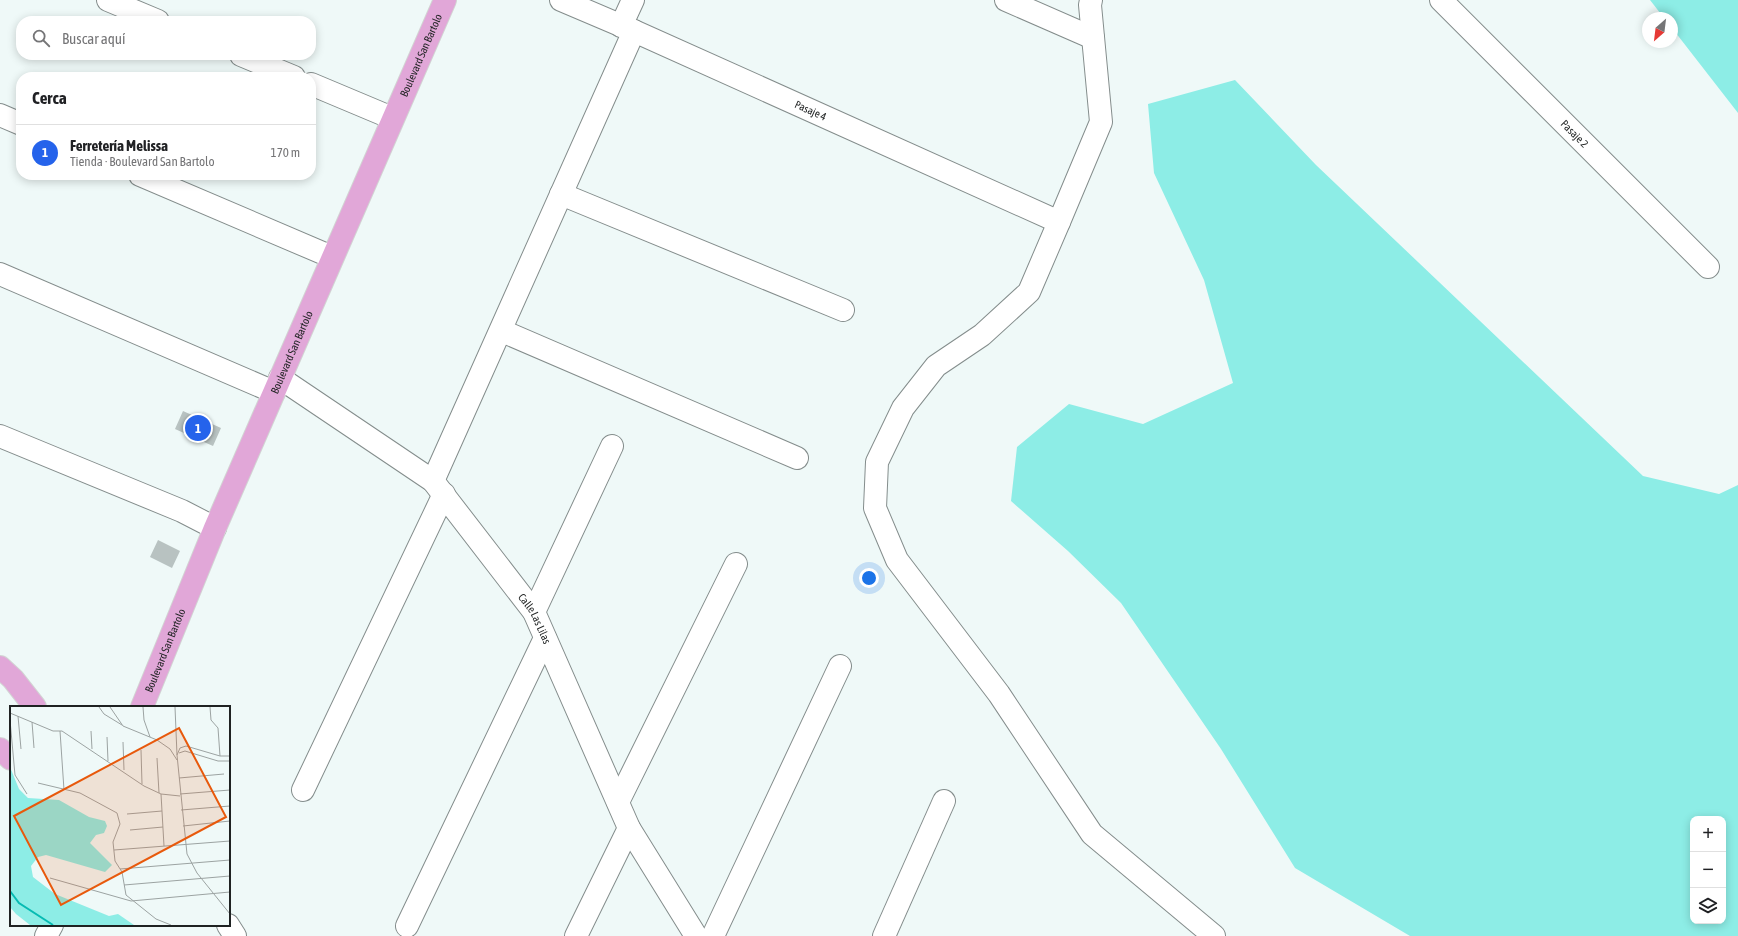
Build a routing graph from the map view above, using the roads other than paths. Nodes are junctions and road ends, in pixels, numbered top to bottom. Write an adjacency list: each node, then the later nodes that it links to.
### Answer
1 (108, 0): 8 (street)
2 (445, 0): 15 (main road, Boulevard San Bartolo)
3 (561, 0): 9 (street, Pasaje 4)
4 (633, 0): 9 (street)
5 (1006, 0): 10 (street)
6 (1091, 0): 10 (street)
7 (1441, 0): 21 (street, Pasaje 2)
8 (146, 16)
9 (628, 28): 18 (street); 19 (street, Pasaje 4)
10 (1093, 38): 19 (street)
11 (253, 60): 12 (street)
12 (282, 72)
13 (316, 86): 15 (street)
14 (0, 115): 16 (street)
15 (392, 118): 20 (main road, Boulevard San Bartolo)
16 (16, 122)
17 (152, 180): 20 (street)
18 (561, 194): 23 (street); 24 (street)
19 (1059, 222): 48 (street)
20 (332, 257): 25 (main road, Boulevard San Bartolo)
21 (1708, 267)
22 (0, 274): 25 (street, Calle Las Lilas)
23 (843, 310)
24 (502, 331): 28 (street); 29 (street)
25 (277, 385): 29 (street, Calle Las Lilas); 30 (main road, Boulevard San Bartolo)
26 (0, 436): 30 (street)
27 (612, 446): 32 (street)
28 (797, 458)
29 (438, 487): 32 (street, Calle Las Lilas); 41 (street)
30 (215, 528): 36 (main road, Boulevard San Bartolo)
31 (736, 564): 43 (street)
32 (534, 612): 33 (street, Calle Las Lilas)
33 (545, 638): 43 (street, Calle Las Lilas); 47 (street)
34 (840, 666): 53 (street)
35 (0, 667): 37 (main road)
36 (152, 696): 38 (main road, Boulevard San Bartolo)
37 (34, 706)
38 (143, 706)
39 (0, 748): 40 (main road)
40 (10, 758)
41 (303, 790)
42 (944, 801): 54 (street)
43 (618, 802): 44 (street, Calle Las Lilas)
44 (629, 828): 51 (street); 52 (street, Calle Las Lilas)
45 (51, 926): 49 (street)
46 (229, 926): 50 (street)
47 (407, 926)
48 (1211, 935)
49 (46, 936)
50 (234, 936)
51 (576, 936)
52 (696, 936)
53 (713, 936)
54 (884, 936)

